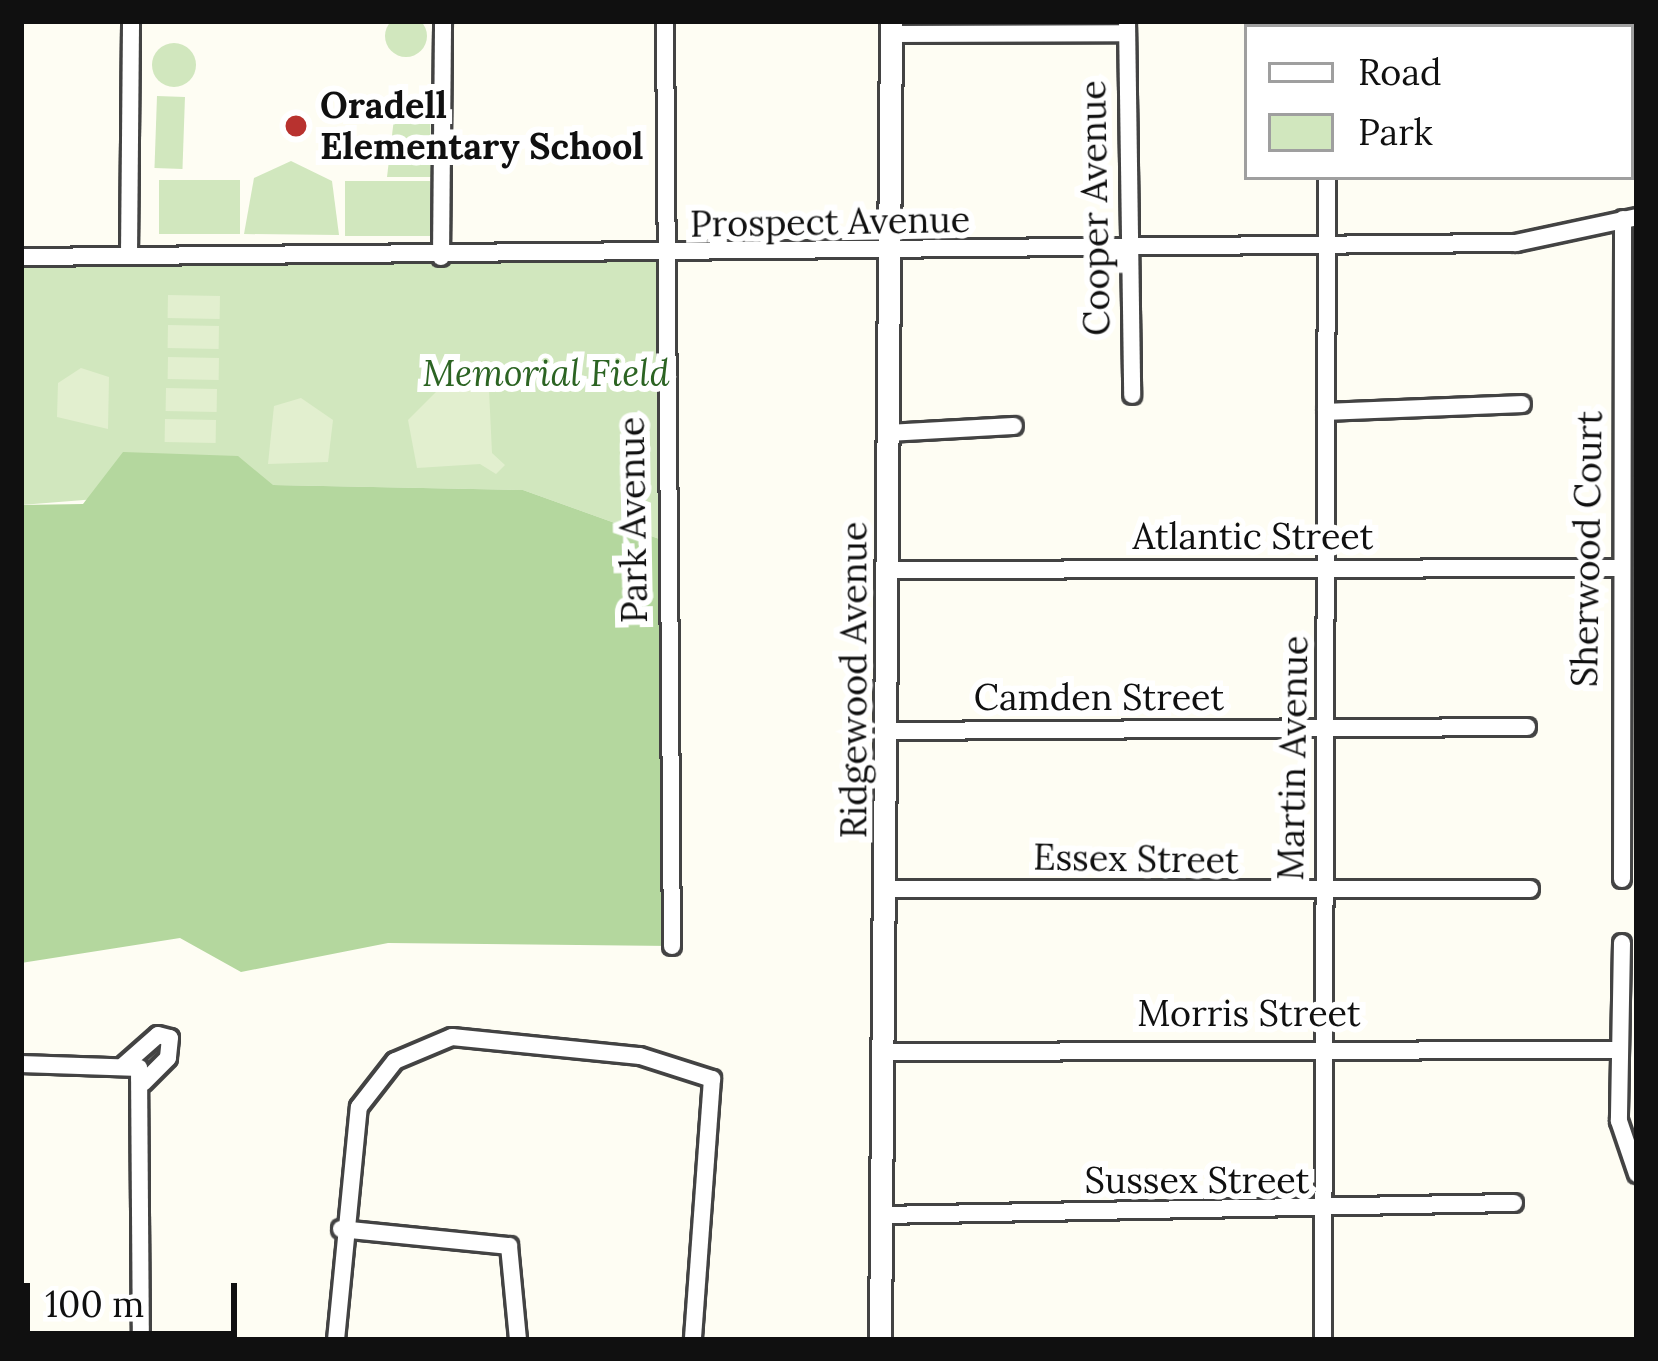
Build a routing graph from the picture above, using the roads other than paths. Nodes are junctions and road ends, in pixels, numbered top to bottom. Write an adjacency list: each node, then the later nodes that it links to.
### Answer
1 (131, 21): 12 (street)
2 (443, 21): 16 (street)
3 (665, 21): 13 (street, Park Avenue)
4 (1636, 21): 7 (street)
5 (891, 27): 6 (street); 14 (street, Ridgewood Avenue)
6 (1126, 27): 11 (street, Cooper Avenue)
7 (1634, 50)
8 (1327, 180): 10 (street, Martin Avenue)
9 (1630, 218): 10 (street, Prospect Avenue); 22 (street, Sherwood Court)
10 (1328, 246): 11 (street, Prospect Avenue); 19 (street, Martin Avenue)
11 (1126, 250): 14 (street, Prospect Avenue); 17 (street, Cooper Avenue)
12 (129, 255): 15 (street, Prospect Avenue); 16 (street, Prospect Avenue)
13 (664, 256): 14 (street, Prospect Avenue); 16 (street, Prospect Avenue); 34 (street, Park Avenue)
14 (890, 256): 21 (street, Ridgewood Avenue)
15 (21, 257)
16 (441, 257)
17 (1132, 394)
18 (1522, 404): 19 (street)
19 (1327, 412): 25 (street, Martin Avenue)
20 (1014, 425): 21 (street)
21 (887, 433): 24 (street, Ridgewood Avenue)
22 (1629, 537): 23 (street, Sherwood Court)
23 (1619, 568): 25 (street, Atlantic Street); 29 (street, Sherwood Court)
24 (887, 570): 25 (street, Atlantic Street); 27 (street, Ridgewood Avenue)
25 (1328, 571): 28 (street, Martin Avenue)
26 (1527, 727): 28 (street, Camden Street)
27 (886, 731): 28 (street, Camden Street); 31 (street, Ridgewood Avenue)
28 (1328, 731): 32 (street, Martin Avenue)
29 (1622, 879)
30 (1530, 889): 32 (street, Essex Street)
31 (886, 890): 32 (street, Essex Street); 37 (street, Ridgewood Avenue)
32 (1324, 895): 35 (street, Martin Avenue)
33 (1622, 944): 36 (street)
34 (672, 946)
35 (1325, 1046): 36 (street, Morris Street); 37 (street, Morris Street); 41 (street, Martin Avenue)
36 (1616, 1050): 39 (street)
37 (883, 1052): 42 (street, Ridgewood Avenue)
38 (21, 1064): 44 (street)
39 (1637, 1174)
40 (1514, 1203): 41 (street, Sussex Street)
41 (1323, 1214): 42 (street, Sussex Street); 49 (street, Martin Avenue)
42 (881, 1215): 48 (street, Ridgewood Avenue)
43 (341, 1229): 45 (street); 46 (street); 47 (street)
44 (141, 1340)
45 (336, 1340)
46 (518, 1340)
47 (693, 1340)
48 (880, 1340)
49 (1324, 1340)

